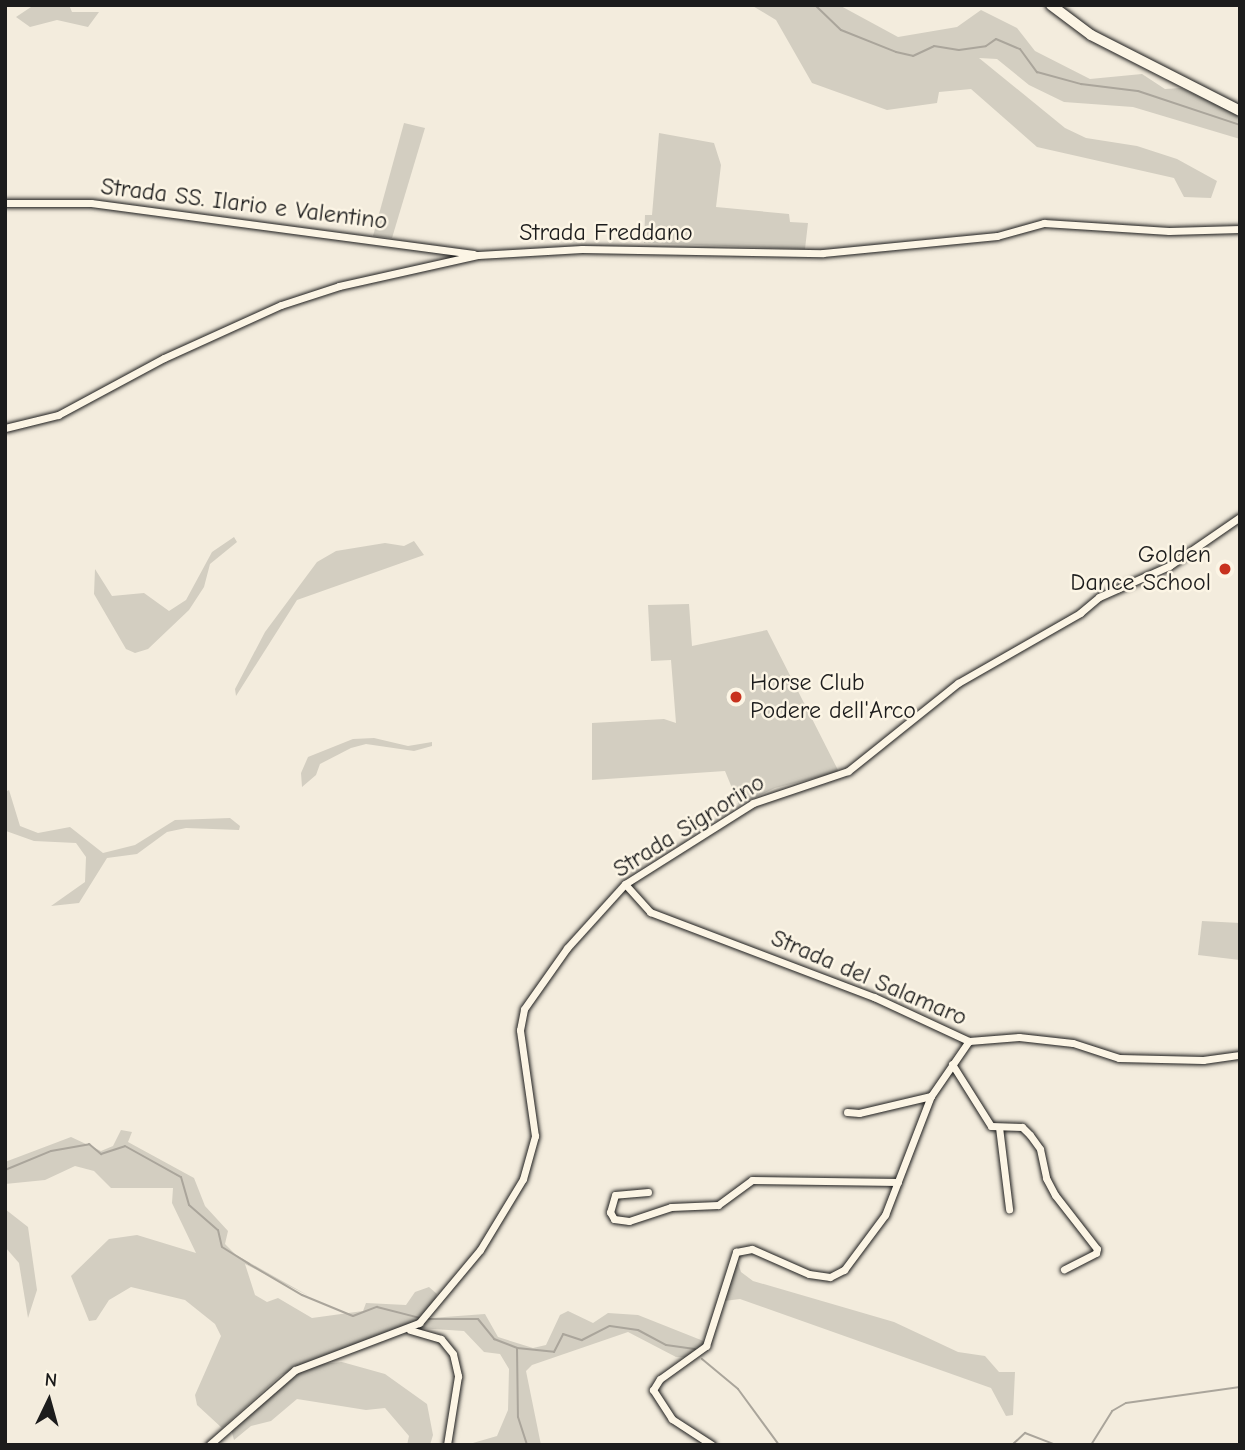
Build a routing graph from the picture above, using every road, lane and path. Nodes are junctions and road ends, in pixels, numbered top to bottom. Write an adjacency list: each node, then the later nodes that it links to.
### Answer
1 (1051, 5): 2 (street)
2 (1240, 111)
3 (5, 203): 5 (street, Strada SS. Ilario e Valentino)
4 (1240, 229): 5 (street, Strada Freddano)
5 (478, 255): 6 (street, Strada Freddano)
6 (5, 428)
7 (1240, 517): 8 (street, Strada Signorino)
8 (625, 884): 9 (street, Strada del Salamaro); 19 (street, Strada Signorino)
9 (969, 1041): 10 (street, Strada del Salamaro); 11 (street)
10 (1240, 1055)
11 (952, 1064): 12 (street); 14 (street)
12 (931, 1096): 13 (street); 15 (street)
13 (847, 1112)
14 (999, 1127): 17 (street); 18 (street)
15 (898, 1182): 16 (street); 22 (street)
16 (648, 1192)
17 (1009, 1209)
18 (1064, 1269)
19 (410, 1330): 20 (street, Strada Signorino); 21 (street)
20 (209, 1445)
21 (447, 1445)
22 (712, 1445)

